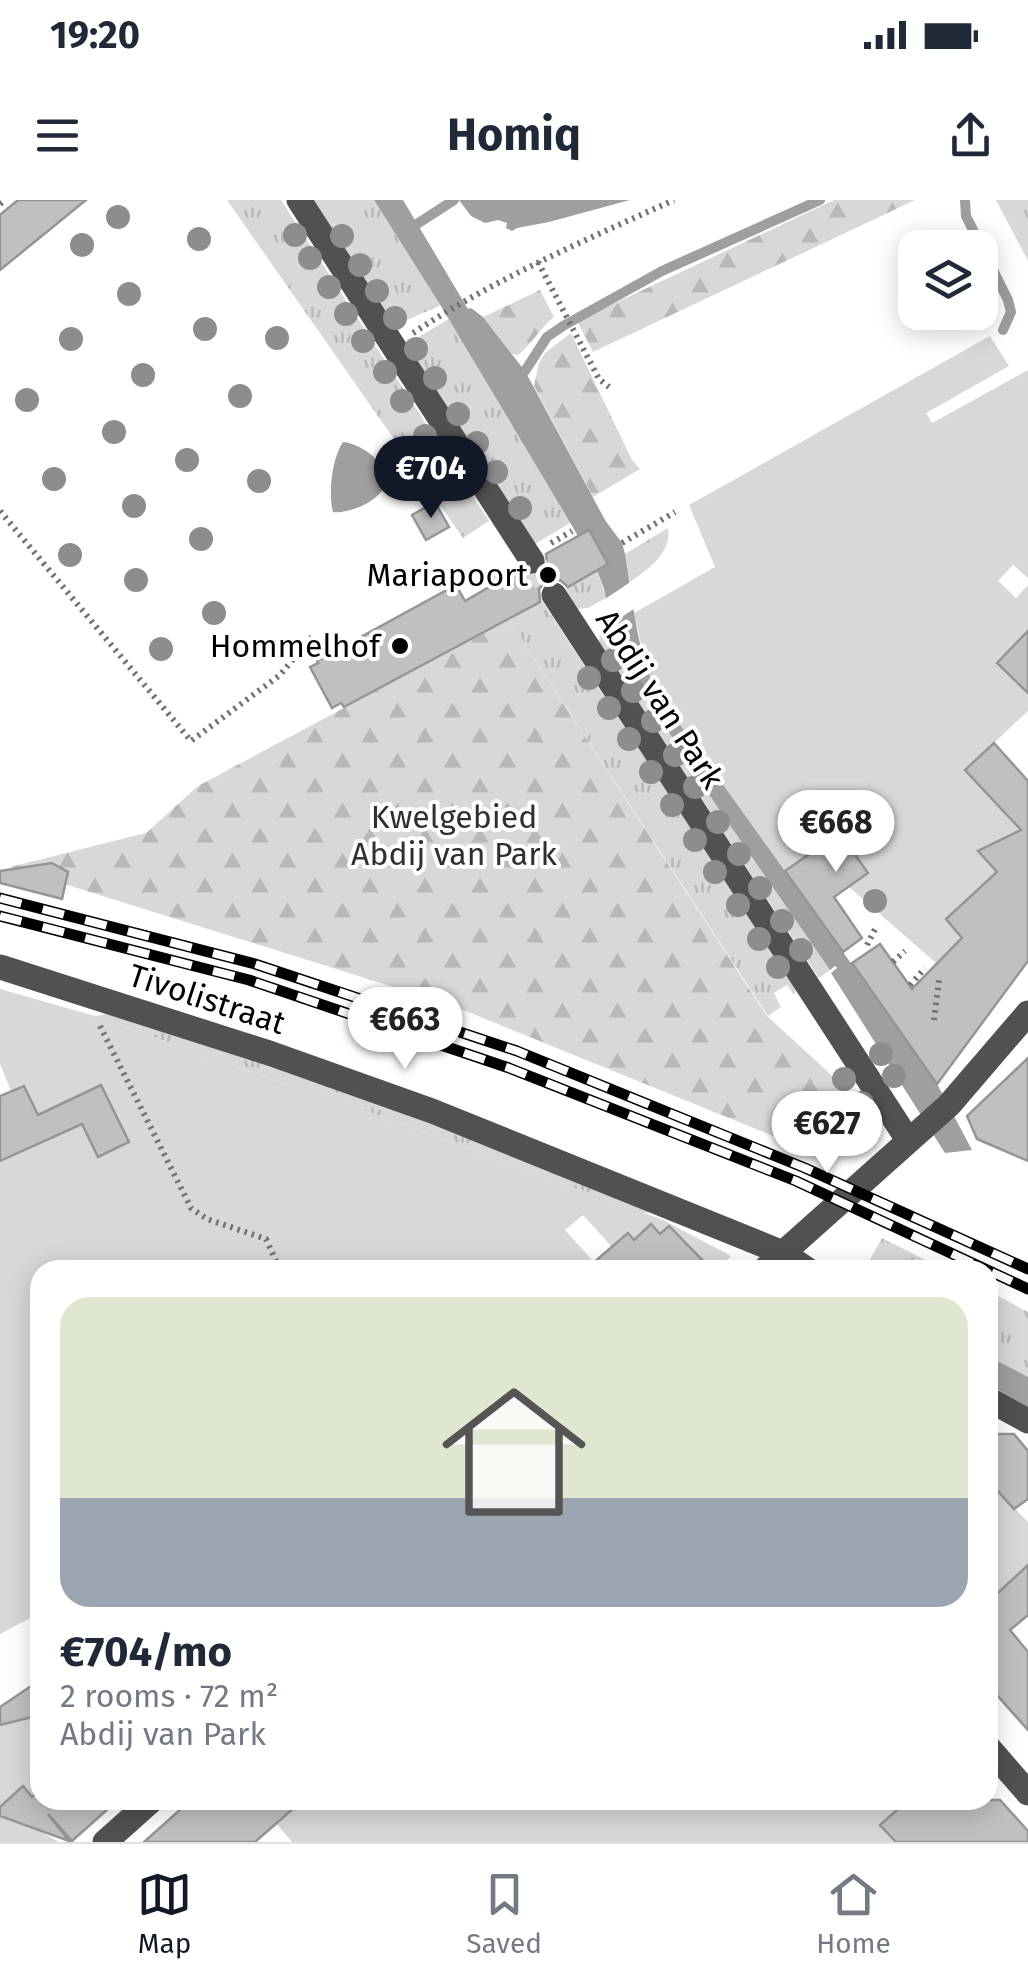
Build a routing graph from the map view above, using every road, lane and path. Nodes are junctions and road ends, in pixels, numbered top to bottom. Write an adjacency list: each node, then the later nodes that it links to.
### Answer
1 (299, 200): 9 (street)
2 (674, 200): 3 (path)
3 (538, 262): 4 (path); 5 (path)
4 (443, 313)
5 (609, 387)
6 (0, 512): 11 (path)
7 (675, 512): 8 (path)
8 (622, 543)
9 (532, 561)
10 (554, 594): 23 (street, Abdij van Park)
11 (312, 637)
12 (876, 927): 13 (path)
13 (867, 945)
14 (905, 951): 15 (path)
15 (892, 962)
16 (0, 966): 20 (street, Tivolistraat)
17 (925, 968): 19 (path)
18 (939, 980): 22 (path)
19 (910, 985)
20 (83, 992): 24 (path); 25 (street, Tivolistraat)
21 (1028, 1013): 23 (street)
22 (934, 1020)
23 (917, 1133): 26 (street)
24 (275, 1260)
25 (768, 1260)
26 (775, 1260)
27 (998, 1405): 28 (street)
28 (1028, 1421)
29 (998, 1759): 30 (street)
30 (1028, 1793)
31 (141, 1810): 32 (street)
32 (106, 1842)

